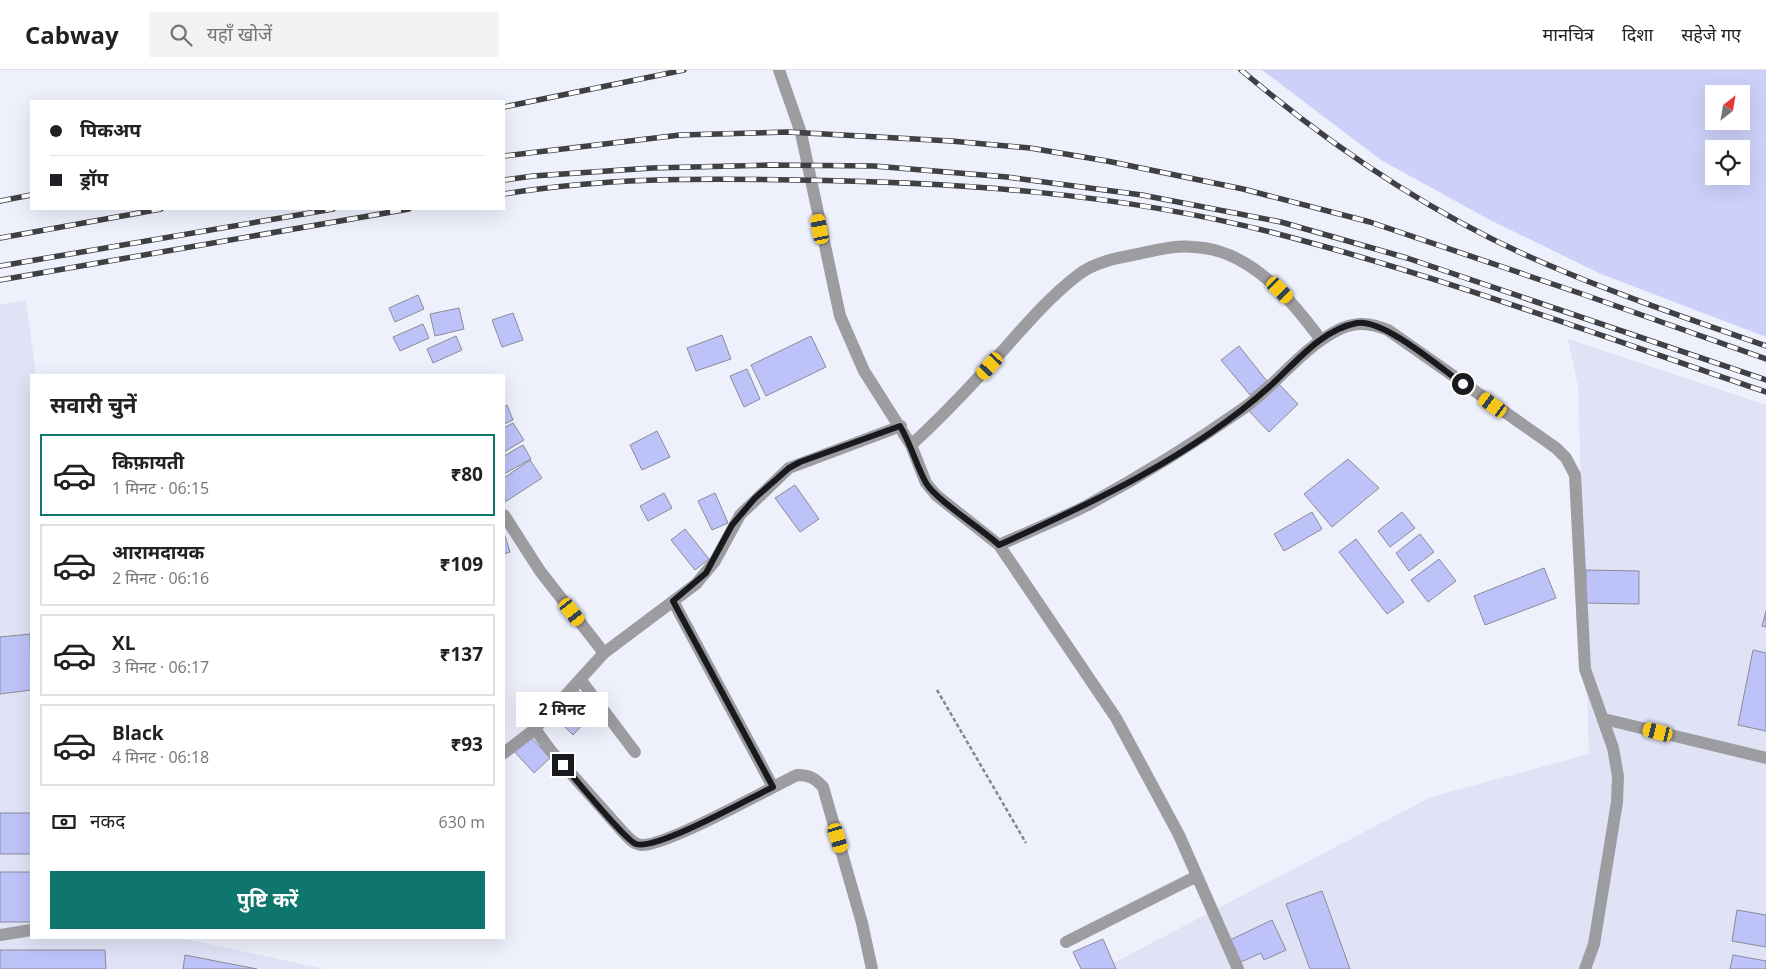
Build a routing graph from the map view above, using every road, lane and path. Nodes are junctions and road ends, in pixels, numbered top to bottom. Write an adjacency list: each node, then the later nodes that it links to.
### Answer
1 (779, 70): 3 (street)
2 (1322, 340): 4 (street); 6 (street); 11 (street)
3 (900, 426): 4 (street); 7 (street)
4 (911, 445): 6 (street)
5 (505, 516): 8 (street)
6 (999, 545): 18 (street)
7 (673, 601): 8 (street); 16 (street)
8 (604, 653): 9 (street)
9 (580, 679): 12 (street); 14 (street)
10 (937, 690): 17 (path)
11 (1604, 719): 15 (street); 24 (street)
12 (534, 728): 13 (street); 16 (street)
13 (505, 752)
14 (635, 752)
15 (1766, 758)
16 (773, 787): 22 (street)
17 (1026, 843)
18 (1197, 876): 21 (street); 23 (street)
19 (30, 930): 20 (street)
20 (0, 935)
21 (1066, 942)
22 (872, 969)
23 (1238, 969)
24 (1585, 969)

